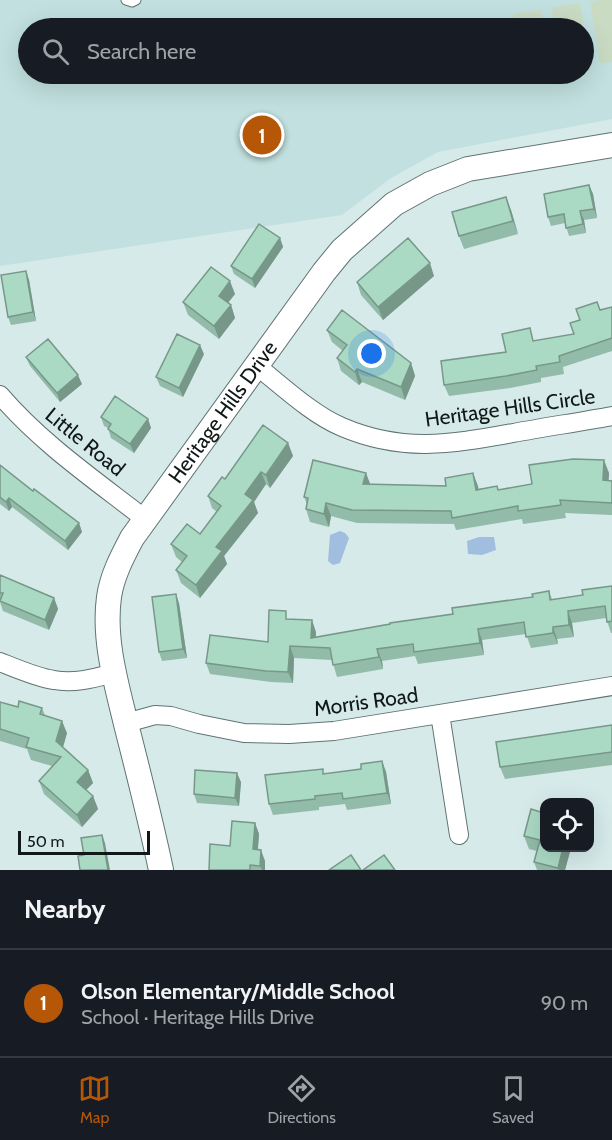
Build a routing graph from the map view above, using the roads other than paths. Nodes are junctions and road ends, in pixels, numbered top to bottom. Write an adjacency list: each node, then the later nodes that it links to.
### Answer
1 (126, 0): 2 (lane)
2 (136, 0)
3 (612, 145): 4 (street, Heritage Hills Drive)
4 (257, 366): 6 (street, Heritage Hills Circle); 7 (street, Heritage Hills Drive)
5 (0, 395): 7 (street, Little Road)
6 (612, 416)
7 (146, 519): 9 (street, Heritage Hills Drive)
8 (0, 662): 9 (street)
9 (114, 673): 12 (street, Heritage Hills Drive)
10 (612, 686): 11 (street, Morris Road)
11 (440, 714): 12 (street, Morris Road); 13 (street)
12 (126, 723): 14 (street, Heritage Hills Drive)
13 (459, 835)
14 (160, 870)

